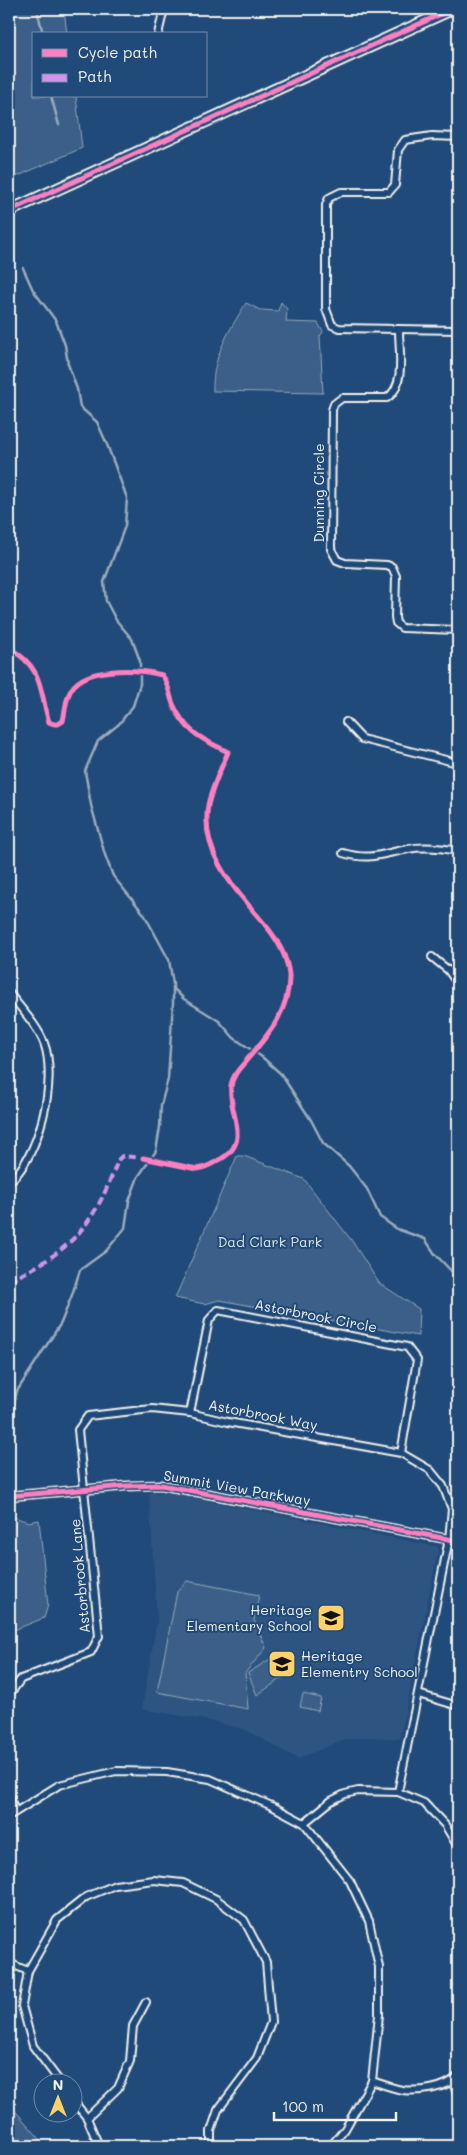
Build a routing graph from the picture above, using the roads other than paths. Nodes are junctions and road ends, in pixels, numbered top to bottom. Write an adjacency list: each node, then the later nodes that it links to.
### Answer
1 (164, 9): 3 (street)
2 (452, 9): 5 (main road)
3 (158, 32)
4 (458, 137): 6 (street)
5 (9, 211)
6 (399, 330): 7 (street); 8 (street, Dunning Circle)
7 (458, 330)
8 (458, 630)
9 (346, 722): 10 (street)
10 (458, 763)
11 (458, 851): 12 (street)
12 (343, 853)
13 (432, 958): 14 (street)
14 (458, 984)
15 (9, 993): 16 (street)
16 (9, 1182)
17 (190, 1413): 18 (street, Astorbrook Way); 18 (street, Astorbrook Circle); 19 (street, Astorbrook Way)
18 (401, 1453): 21 (street, Astorbrook Way)
19 (84, 1490): 20 (street, Summit View Parkway); 21 (street, Summit View Parkway); 24 (street, Astorbrook Lane)
20 (9, 1496)
21 (448, 1539): 22 (street, Summit View Parkway); 23 (street, Astorbrook Way)
22 (458, 1541)
23 (418, 1694): 25 (street); 26 (street, Astorbrook Way)
24 (9, 1695)
25 (458, 1706)
26 (398, 1792): 30 (street); 31 (street)
27 (9, 1795): 28 (street)
28 (15, 1811): 29 (street); 30 (street)
29 (9, 1816)
30 (304, 1823): 37 (street)
31 (458, 1847)
32 (9, 1963): 33 (street)
33 (28, 1971): 35 (street); 43 (street)
34 (146, 2002): 41 (street)
35 (52, 2072)
36 (458, 2076): 38 (street)
37 (372, 2081): 38 (street); 44 (street)
38 (453, 2082): 39 (street)
39 (458, 2097)
40 (82, 2111): 41 (street)
41 (88, 2118): 42 (street)
42 (99, 2146)
43 (211, 2146)
44 (331, 2146)

